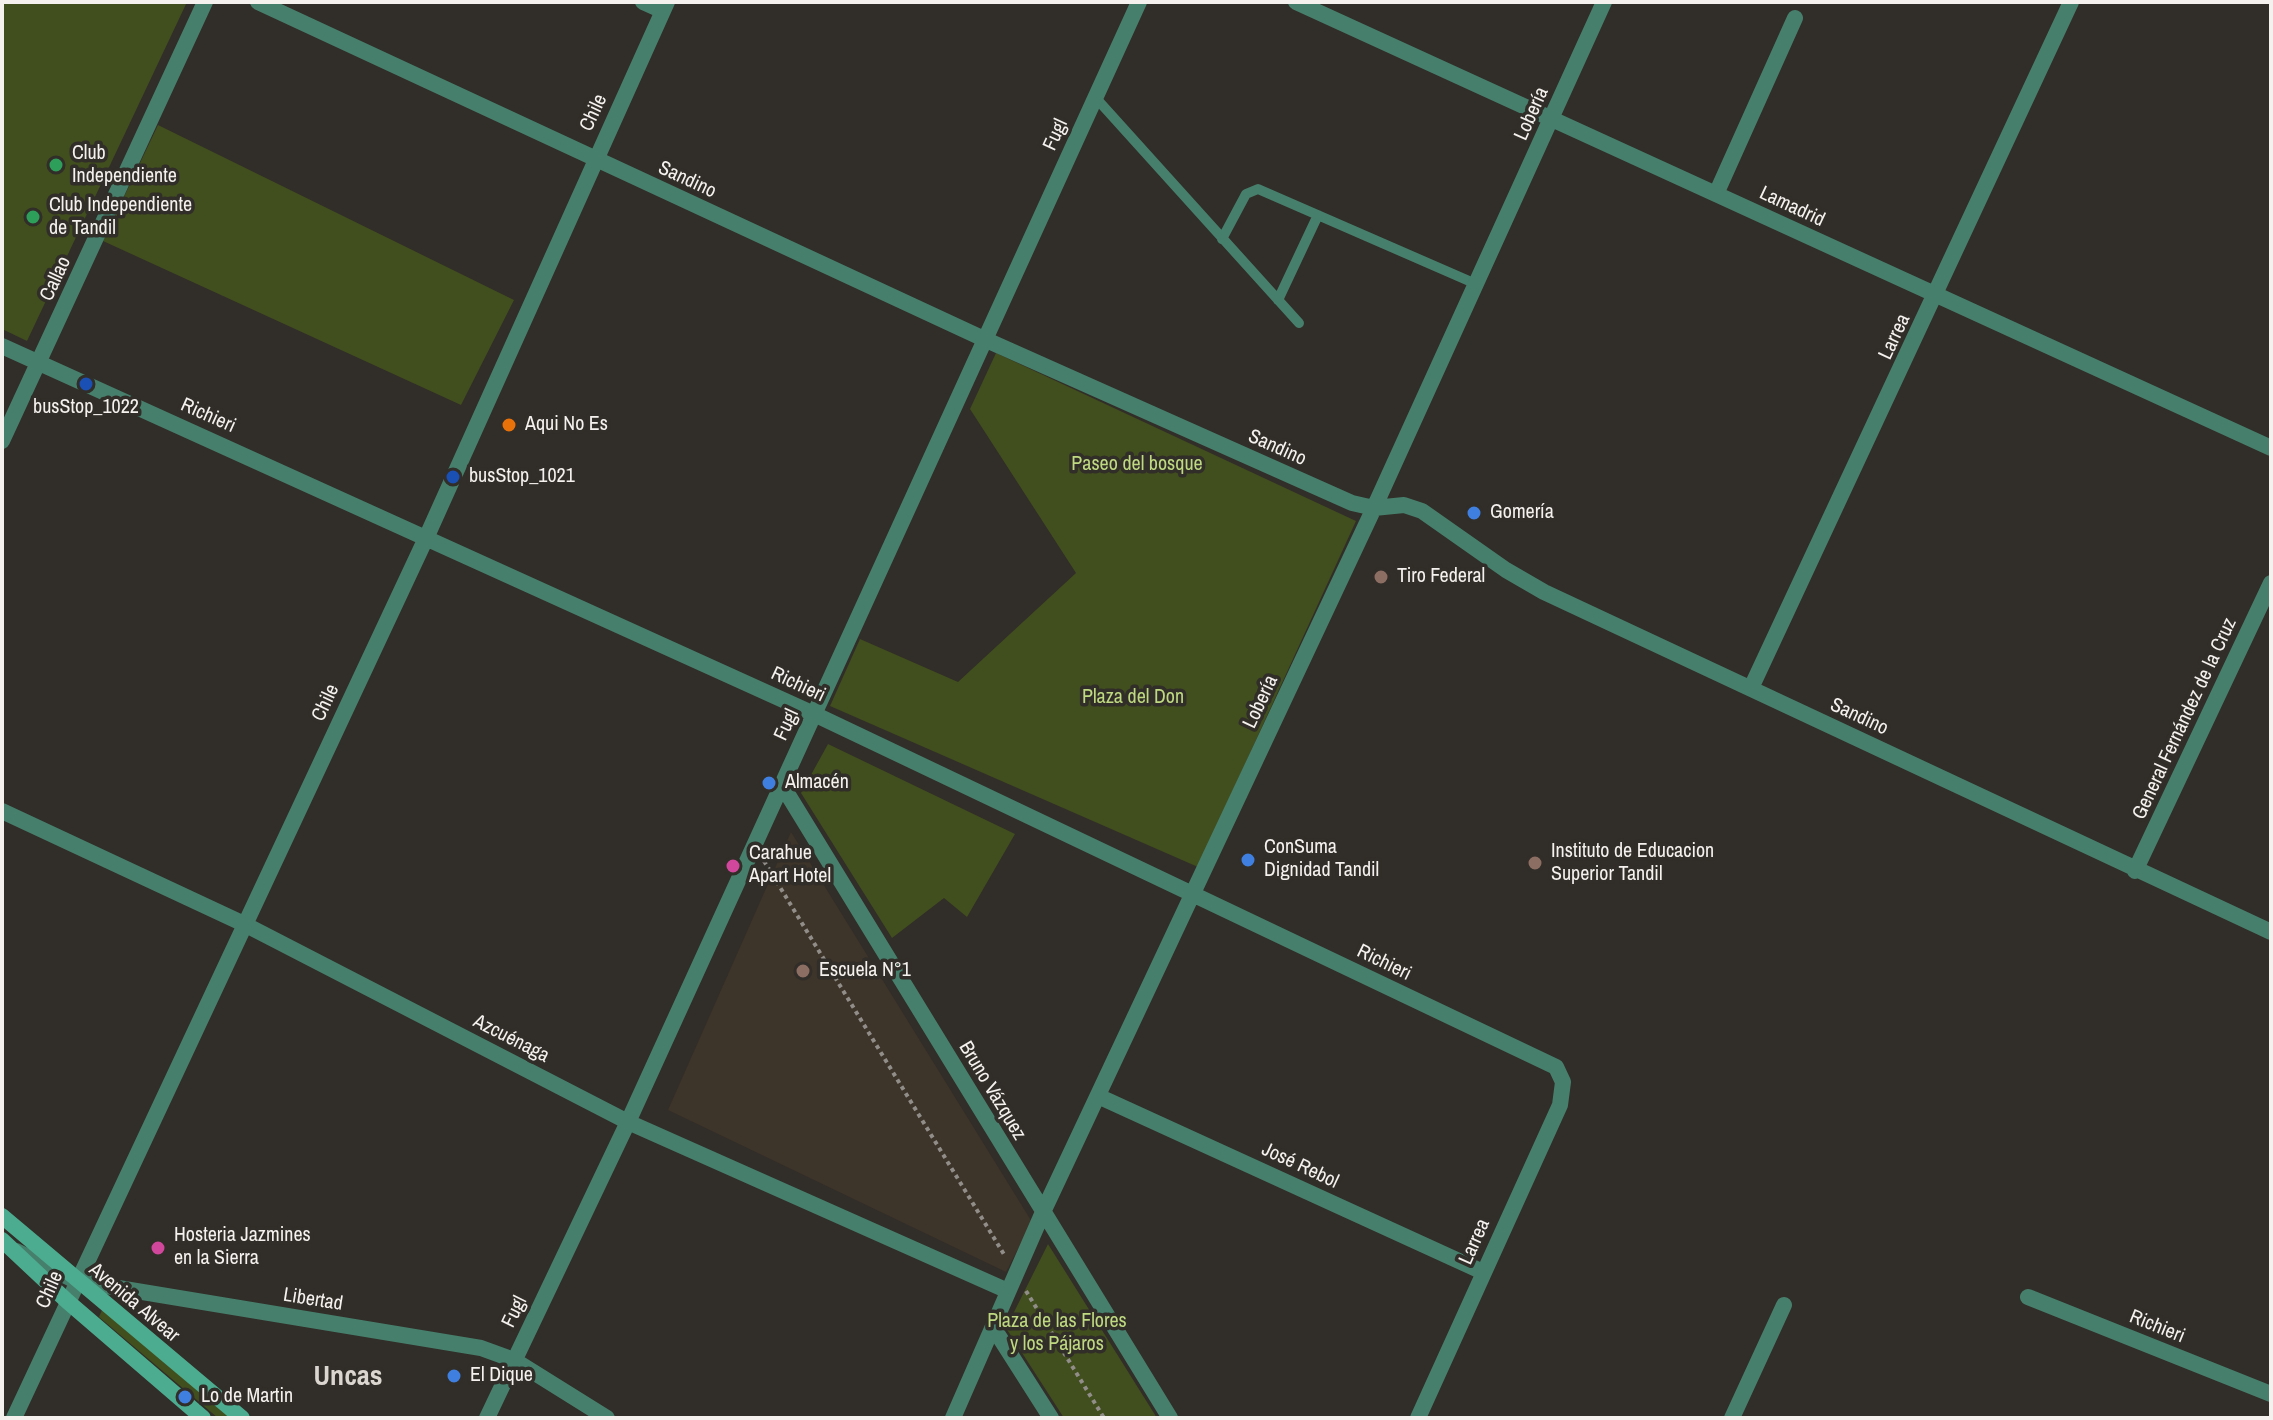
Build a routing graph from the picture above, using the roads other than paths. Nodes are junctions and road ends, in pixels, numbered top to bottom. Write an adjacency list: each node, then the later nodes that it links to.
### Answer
1 (205, 2): 22 (street, Callao)
2 (258, 2): 12 (street, Sandino)
3 (643, 2): 8 (street)
4 (1139, 2): 10 (street, Fugl)
5 (1296, 2): 11 (street, Lamadrid)
6 (1604, 2): 11 (street, Lobería)
7 (2071, 2): 17 (street, Larrea)
8 (665, 6): 12 (street, Chile)
9 (1795, 18): 13 (street)
10 (1095, 97): 15 (lane); 20 (street, Fugl)
11 (1552, 119): 13 (street, Lamadrid); 16 (street, Lobería)
12 (595, 159): 20 (street, Sandino); 26 (street, Chile)
13 (1716, 194): 17 (street, Lamadrid)
14 (1318, 215): 15 (lane); 16 (lane); 18 (lane)
15 (1222, 239): 18 (lane)
16 (1476, 284): 25 (street, Lobería)
17 (1937, 295): 24 (street, Lamadrid); 28 (street, Larrea)
18 (1278, 300): 19 (lane)
19 (1299, 323)
20 (984, 339): 25 (street, Sandino); 29 (street, Fugl)
21 (2, 346): 22 (street, Richieri)
22 (39, 363): 23 (street, Callao); 26 (street, Richieri)
23 (2, 441)
24 (2271, 448)
25 (1374, 508): 28 (street, Sandino); 33 (street, Lobería)
26 (427, 536): 29 (street, Richieri); 34 (street, Chile)
27 (2271, 583): 32 (street, General Fernández de la Cruz)
28 (1751, 688): 32 (street, Sandino)
29 (814, 714): 30 (street, Fugl); 33 (street, Richieri)
30 (782, 785): 38 (street, Fugl); 39 (street, Bruno Vázquez)
31 (2, 811): 34 (street, Azcuénaga)
32 (2135, 871): 35 (street, Sandino)
33 (1193, 894): 36 (street, Richieri); 37 (street, Lobería)
34 (244, 924): 38 (street, Azcuénaga); 43 (street, Chile)
35 (2271, 932)
36 (1563, 1082): 42 (street, Larrea)
37 (1100, 1097): 39 (street, Lobería); 42 (street, José Rebol)
38 (628, 1122): 44 (street, Azcuénaga); 49 (street, Fugl)
39 (1043, 1212): 44 (street, Lobería); 58 (street, Bruno Vázquez)
40 (2, 1216): 43 (main road, Avenida Alvear)
41 (6, 1245): 43 (street, Libertad); 46 (main road, Avenida Alvear)
42 (1483, 1272): 59 (street, Larrea)
43 (76, 1281): 46 (street, Chile); 49 (street, Libertad); 53 (main road, Avenida Alvear)
44 (1008, 1291): 48 (street, Lobería)
45 (2028, 1297): 50 (street, Richieri)
46 (67, 1301): 51 (street, Chile); 52 (main road, Avenida Alvear)
47 (1784, 1305): 60 (street)
48 (993, 1327): 56 (street, Lobería); 57 (street)
49 (514, 1360): 54 (street, Fugl); 55 (street, Libertad)
50 (2271, 1394)
51 (14, 1418)
52 (203, 1418)
53 (242, 1418)
54 (487, 1418)
55 (607, 1418)
56 (953, 1418)
57 (1051, 1418)
58 (1170, 1418)
59 (1418, 1418)
60 (1732, 1418)

